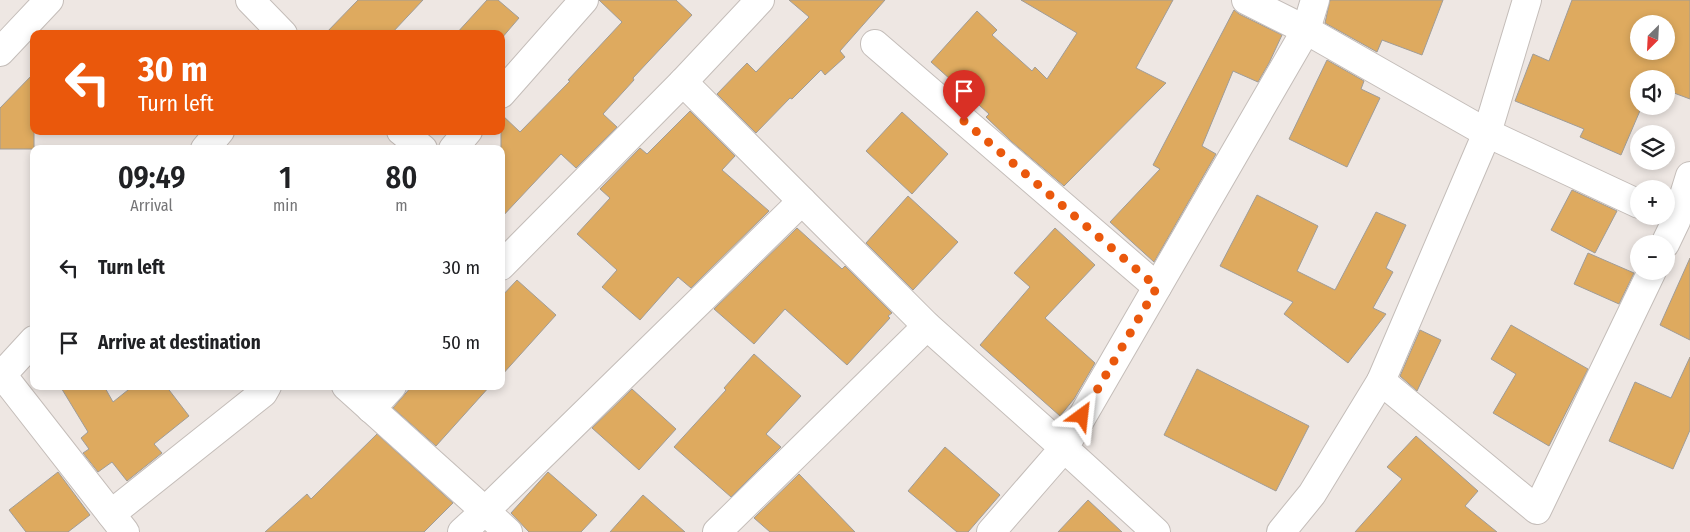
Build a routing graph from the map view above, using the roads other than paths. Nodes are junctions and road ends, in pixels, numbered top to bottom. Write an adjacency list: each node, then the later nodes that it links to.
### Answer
1 (49, 0): 11 (street)
2 (250, 0): 8 (street)
3 (584, 0): 13 (street)
4 (760, 0): 12 (street)
5 (1246, 0): 9 (street)
6 (1315, 0): 9 (street)
7 (1527, 0): 14 (street)
8 (279, 30)
9 (1306, 30): 14 (street); 27 (street)
10 (875, 44): 27 (street)
11 (0, 52)
12 (683, 82): 23 (street); 25 (street)
13 (505, 89)
14 (1487, 133): 22 (street); 31 (street)
15 (217, 135): 18 (street)
16 (406, 135): 19 (street)
17 (465, 135): 20 (street)
18 (208, 145)
19 (418, 145)
20 (456, 145)
21 (1690, 176): 24 (street)
22 (1630, 200)
23 (802, 201): 28 (street); 37 (street)
24 (1674, 227)
25 (505, 262)
26 (1648, 280): 31 (street)
27 (1157, 287): 36 (street)
28 (927, 326): 36 (street); 41 (street)
29 (30, 344): 30 (street)
30 (1, 374): 38 (street)
31 (1381, 381): 44 (street)
32 (265, 390): 38 (street)
33 (350, 390): 35 (street)
34 (388, 390): 35 (street)
35 (371, 409): 37 (street)
36 (1064, 448): 42 (street); 43 (street)
37 (485, 512): 39 (street); 40 (street)
38 (118, 523)
39 (462, 532)
40 (508, 532)
41 (717, 532)
42 (991, 532)
43 (1156, 532)
44 (1281, 532)

